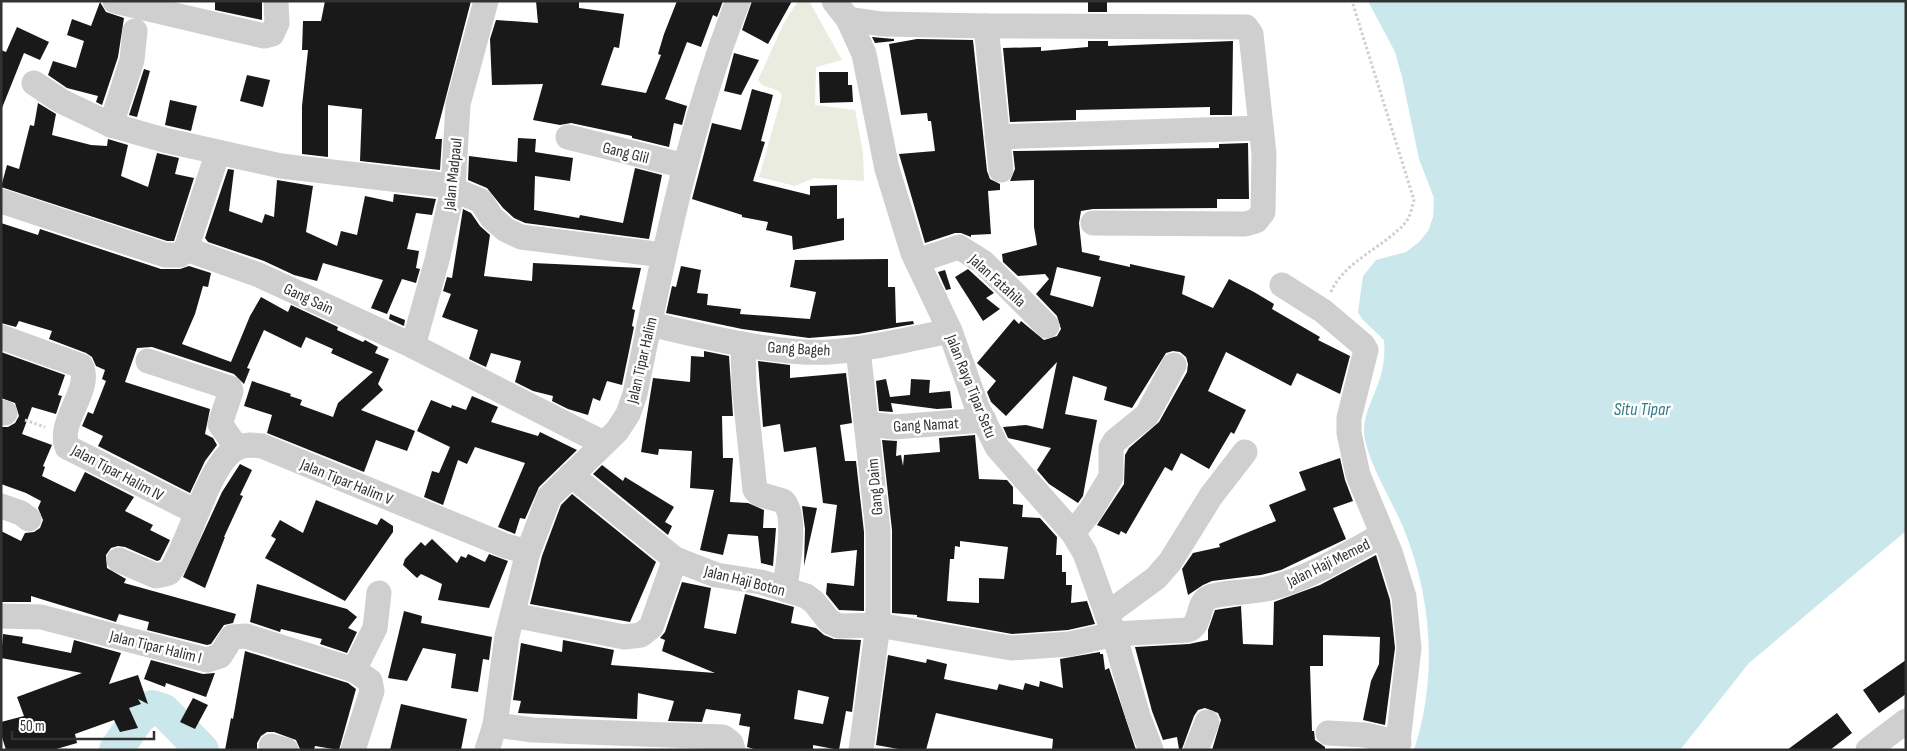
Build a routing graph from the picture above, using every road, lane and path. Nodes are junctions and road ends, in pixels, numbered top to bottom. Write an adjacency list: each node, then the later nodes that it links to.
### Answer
1 (276, 1): 5 (street)
2 (486, 1): 16 (street, Jalan Madpaul)
3 (738, 1): 14 (street, Jalan Tipar Halim)
4 (1352, 1): 23 (path)
5 (131, 10): 9 (street)
6 (841, 10): 7 (street); 21 (street, Jalan Raya Tipar Setu)
7 (986, 26): 10 (street); 11 (street)
8 (34, 83): 9 (street)
9 (111, 125): 13 (street)
10 (1261, 128): 11 (street); 18 (street)
11 (997, 137): 15 (street)
12 (568, 138): 14 (street, Gang Glil)
13 (218, 152): 16 (street); 19 (street)
14 (685, 166): 20 (street, Jalan Tipar Halim)
15 (1002, 170)
16 (453, 189): 20 (street); 29 (street, Jalan Madpaul)
17 (1, 201): 19 (street)
18 (1094, 223)
19 (186, 249): 29 (street, Gang Sain)
20 (662, 255): 24 (street, Jalan Tipar Halim)
21 (917, 261): 25 (street, Jalan Fatahila); 26 (street, Jalan Raya Tipar Setu)
22 (1282, 285): 23 (street)
23 (1323, 311): 45 (street)
24 (649, 324): 28 (street, Gang Bageh); 37 (street, Jalan Tipar Halim)
25 (1047, 326)
26 (950, 331): 30 (street, Gang Bageh); 34 (street, Jalan Raya Tipar Setu)
27 (1, 337): 36 (street, Jalan Tipar Halim IV)
28 (743, 344): 30 (street, Gang Bageh); 49 (street)
29 (414, 346): 37 (street, Gang Sain)
30 (858, 349): 35 (street, Gang Daim)
31 (148, 361): 38 (street)
32 (1174, 365): 44 (street)
33 (3, 412): 36 (path)
34 (984, 420): 35 (street, Gang Namat); 44 (street, Jalan Raya Tipar Setu)
35 (868, 424): 53 (street, Gang Daim)
36 (64, 433): 42 (street, Jalan Tipar Halim IV)
37 (604, 443): 40 (street, Jalan Tipar Halim)
38 (237, 448): 42 (street); 46 (street, Jalan Tipar Halim V)
39 (1245, 452): 54 (street)
40 (571, 475): 46 (street, Jalan Tipar Halim); 47 (street, Jalan Haji Boton)
41 (1, 506): 43 (street)
42 (196, 512): 48 (street)
43 (29, 519)
44 (1073, 533): 54 (street, Jalan Raya Tipar Setu)
45 (1382, 535): 54 (street, Jalan Haji Memed); 61 (street)
46 (528, 552): 51 (street, Jalan Tipar Halim)
47 (675, 559): 49 (street, Jalan Haji Boton); 51 (street)
48 (119, 560)
49 (785, 589): 53 (street, Jalan Haji Boton)
50 (379, 593): 55 (street)
51 (513, 615): 58 (street, Jalan Tipar Halim)
52 (1, 616): 55 (street, Jalan Tipar Halim I)
53 (878, 624): 54 (street, Jalan Haji Boton); 66 (street)
54 (1110, 624): 67 (street, Jalan Raya Tipar Setu)
55 (354, 670): 63 (street, Jalan Tipar Halim I)
56 (1906, 721): 62 (street)
57 (1207, 722): 68 (street)
58 (495, 725): 60 (street); 64 (street, Jalan Tipar Halim)
59 (1328, 733): 61 (street)
60 (578, 741): 65 (street)
61 (1398, 746)
62 (1876, 747)
63 (354, 750)
64 (487, 750)
65 (734, 750)
66 (861, 750)
67 (1151, 750)
68 (1196, 750)

